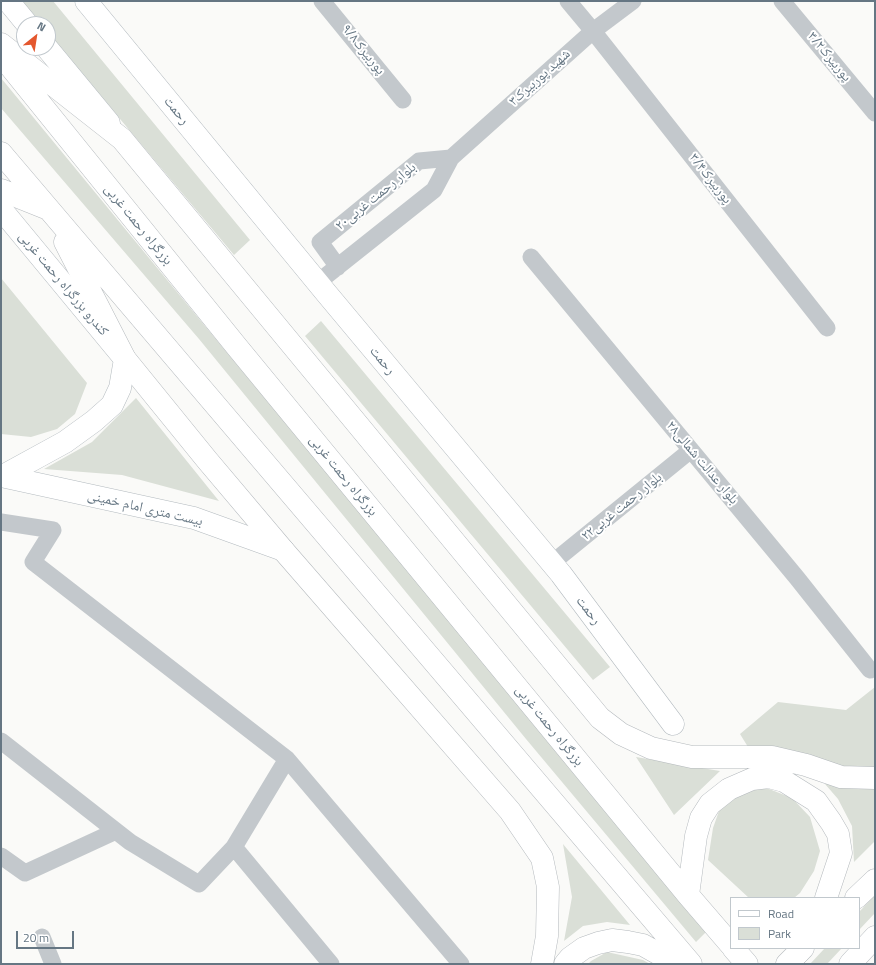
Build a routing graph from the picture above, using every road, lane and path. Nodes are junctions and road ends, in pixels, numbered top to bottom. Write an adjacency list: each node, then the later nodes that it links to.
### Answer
1 (8, 1): 7 (main road)
2 (86, 1): 22 (main road, رحمت)
3 (322, 1): 12 (street, پوربیرک۹/۸)
4 (568, 1): 8 (street, پوربیرک۳/۴)
5 (633, 1): 8 (street, شهید پوربیرک۳)
6 (782, 1): 13 (street, پوربیرک۳/۲)
7 (20, 16)
8 (592, 31): 16 (street, شهید پوربیرک۳); 23 (street, پوربیرک۳/۴)
9 (1, 44): 14 (main road)
10 (1, 55): 39 (main road, بزرگراه رحمت غربی)
11 (54, 56): 14 (main road)
12 (403, 100)
13 (875, 113)
14 (122, 139): 34 (main road)
15 (1, 153): 18 (main road)
16 (451, 158): 21 (street, بلوار رحمت غربی۲۰); 21 (street, بلوار رحمت غربی۲۰)
17 (1, 190): 18 (main road)
18 (47, 208): 24 (main road); 52 (main road)
19 (1, 209): 24 (main road, کندرو بزرگراه رحمت غربی)
20 (531, 257): 25 (street, بلوار عدالت شمالی۲۸)
21 (338, 267): 22 (street)
22 (317, 283): 29 (main road, رحمت)
23 (827, 328)
24 (125, 359): 26 (main road, بیست متری امام خمینی); 28 (main road)
25 (691, 450): 29 (street, بلوار رحمت غربی۲۲); 30 (street, بلوار عدالت شمالی۲۸)
26 (2, 476): 28 (main road, بیست متری امام خمینی)
27 (1, 522): 33 (street)
28 (283, 550): 49 (main road)
29 (552, 563): 31 (main road, رحمت)
30 (870, 670)
31 (673, 724)
32 (1, 740): 35 (street)
33 (287, 760): 36 (street); 48 (street)
34 (875, 778)
35 (116, 831): 36 (street); 37 (street)
36 (234, 848): 47 (street)
37 (1, 856)
38 (875, 880): 41 (main road)
39 (688, 895): 40 (main road); 44 (main road, بزرگراه رحمت غربی)
40 (826, 897)
41 (857, 897)
42 (42, 937): 46 (street)
43 (875, 937): 54 (main road)
44 (730, 944)
45 (734, 949): 53 (main road, بزرگراه رحمت غربی)
46 (53, 964)
47 (331, 964)
48 (461, 964)
49 (542, 964)
50 (565, 964): 51 (main road)
51 (677, 964)
52 (691, 964)
53 (747, 964)
54 (850, 964)

